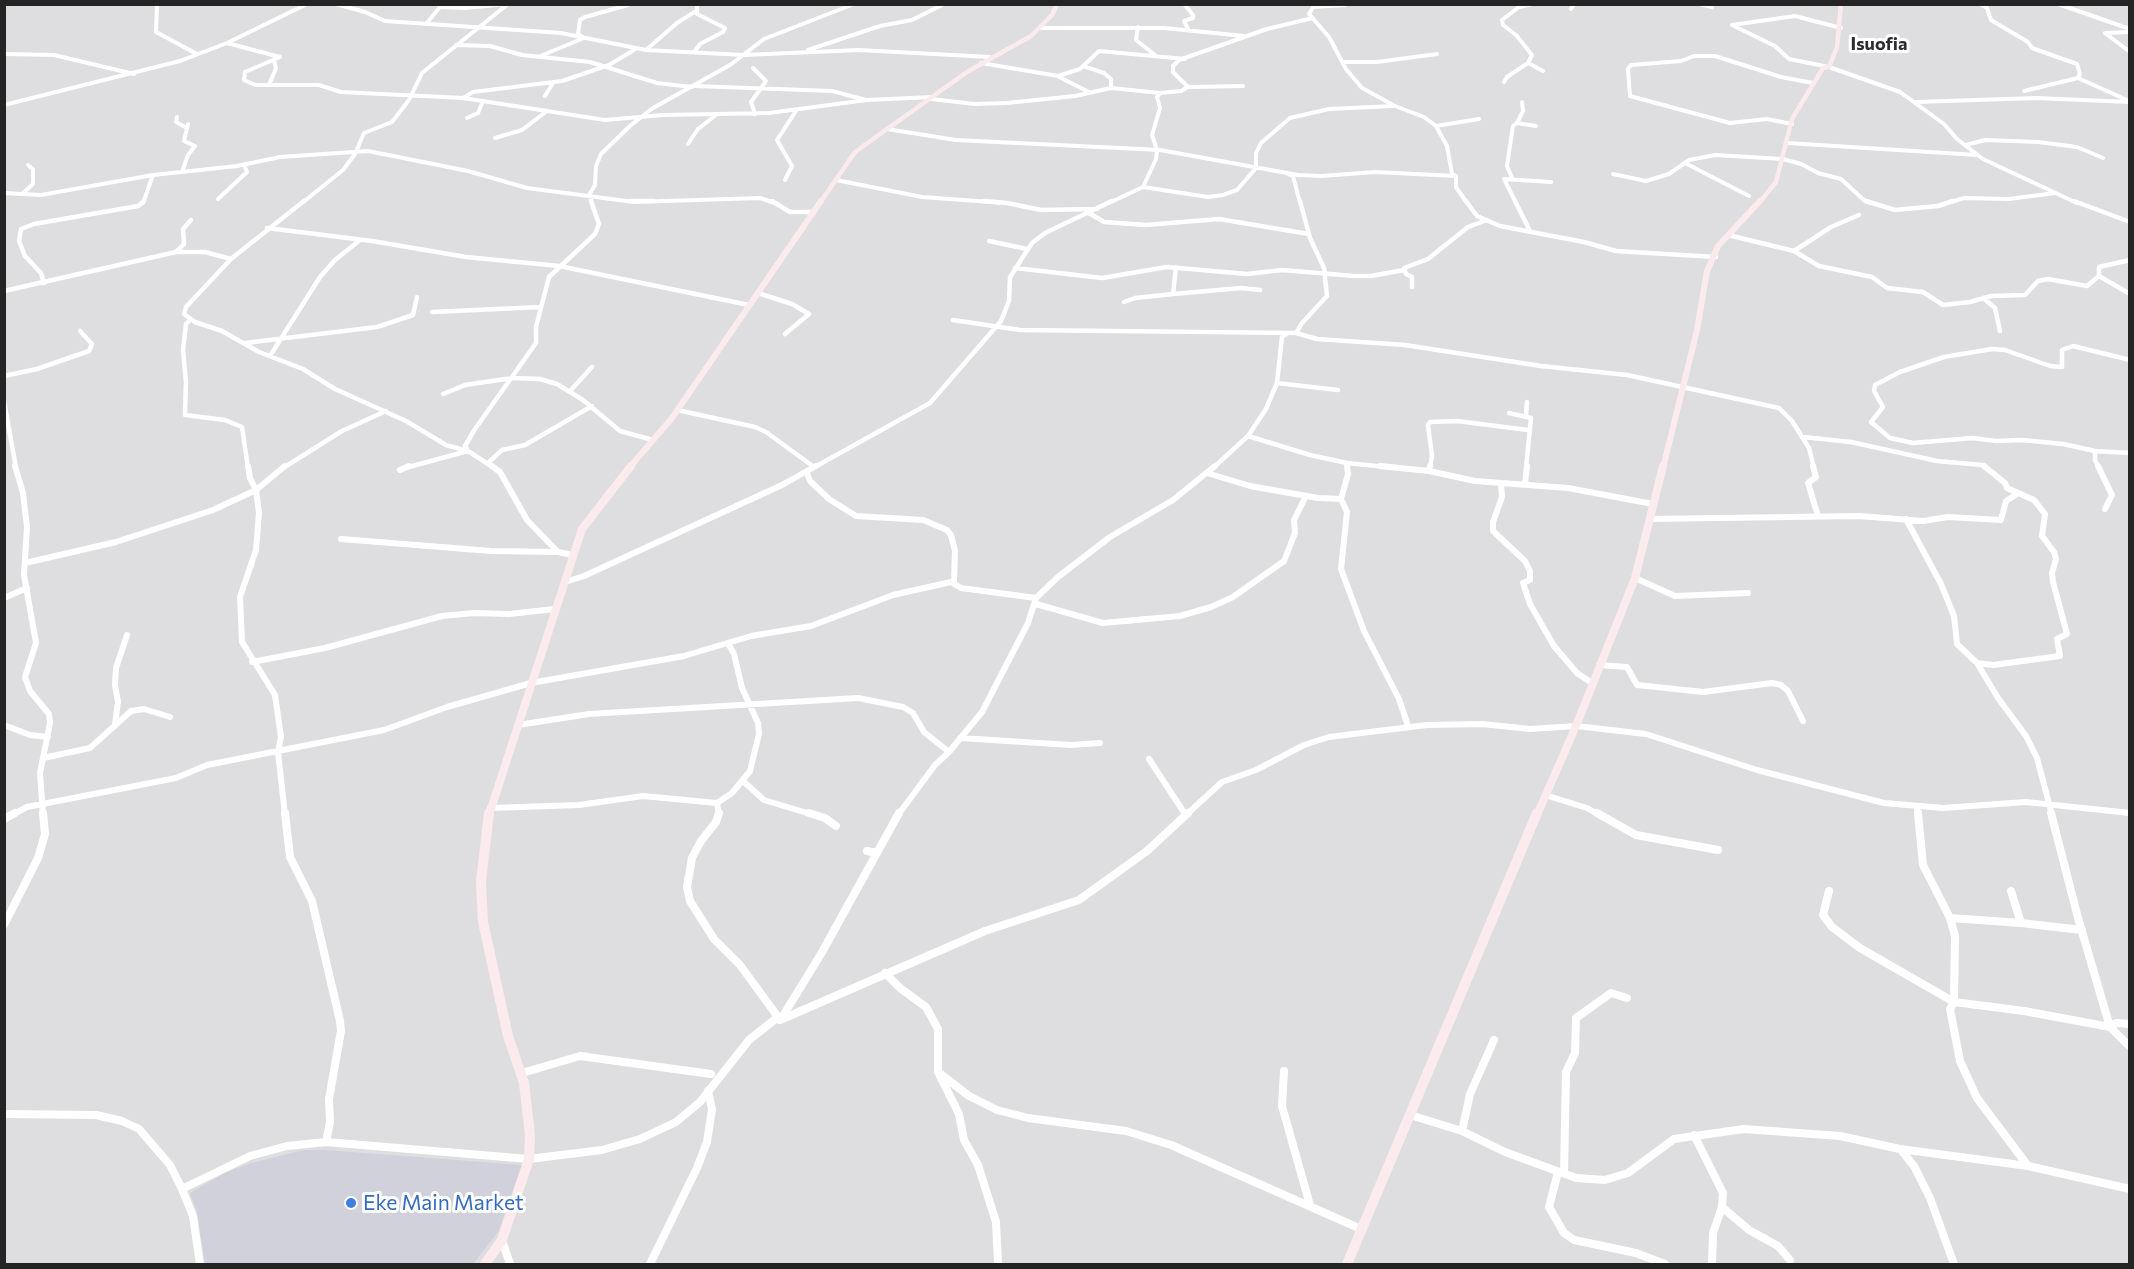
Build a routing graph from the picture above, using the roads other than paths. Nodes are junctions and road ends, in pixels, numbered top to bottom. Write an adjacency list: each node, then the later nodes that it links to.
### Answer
1 (158, 4): 42 (street)
2 (307, 4): 34 (street)
3 (336, 4): 25 (street)
4 (508, 4): 25 (street); 27 (street)
5 (697, 4): 23 (street)
6 (854, 4): 45 (street)
7 (944, 4): 39 (street)
8 (1057, 4): 28 (main road)
9 (1184, 4): 30 (street)
10 (1512, 4): 20 (street)
11 (1533, 4): 20 (street)
12 (1574, 4): 22 (street)
13 (1699, 4): 21 (street)
14 (1841, 4): 29 (main road)
15 (1980, 4): 60 (street)
16 (2058, 4): 31 (street)
17 (628, 5): 33 (street)
18 (1314, 6): 19 (street); 24 (street)
19 (1345, 6)
20 (1519, 7): 52 (street)
21 (1712, 7)
22 (1571, 9)
23 (697, 12): 37 (street); 38 (street)
24 (1313, 18): 32 (street); 50 (street)
25 (426, 24): 27 (street)
26 (1138, 27): 28 (street); 30 (street); 44 (street)
27 (477, 28): 33 (street); 35 (street)
28 (1040, 28): 47 (main road)
29 (1841, 28): 55 (main road); 55 (street)
30 (1188, 29): 32 (street)
31 (2130, 30): 40 (street)
32 (1245, 36): 48 (street)
33 (584, 38): 36 (street); 46 (street)
34 (227, 43): 42 (street); 49 (street)
35 (455, 45): 46 (street); 75 (street)
36 (638, 48): 37 (street); 53 (street)
37 (646, 50): 38 (street)
38 (694, 52): 45 (street)
39 (803, 52): 45 (street); 47 (street)
40 (2130, 52)
41 (4, 54): 58 (street)
42 (197, 54): 58 (street)
43 (1437, 54): 50 (street)
44 (1156, 55): 48 (street); 54 (street)
45 (744, 56): 66 (street)
46 (537, 57): 53 (street)
47 (990, 57): 51 (main road)
48 (1185, 59): 68 (street)
49 (274, 61): 64 (street); 64 (street)
50 (1343, 62): 85 (street)
51 (981, 63): 59 (street); 78 (main road)
52 (1528, 63): 57 (street); 61 (street)
53 (604, 66): 62 (street); 66 (street)
54 (1083, 66): 59 (street); 70 (street)
55 (1829, 67): 63 (main road); 82 (street)
56 (753, 68): 69 (street)
57 (1542, 71)
58 (135, 74): 84 (street)
59 (1058, 76): 73 (street)
60 (2078, 78): 72 (street); 83 (street)
61 (1504, 82)
62 (553, 83): 71 (street); 76 (street)
63 (1813, 83): 95 (main road); 95 (street)
64 (269, 85): 75 (street)
65 (496, 86): 71 (street)
66 (693, 86): 69 (street); 92 (street)
67 (1243, 86): 68 (street)
68 (1188, 87): 74 (street)
69 (760, 88): 79 (street); 88 (street)
70 (1111, 88): 73 (street); 74 (street)
71 (488, 91): 77 (street); 80 (street)
72 (2024, 91)
73 (1089, 92): 78 (street)
74 (1160, 93): 103 (street)
75 (411, 95): 77 (street); 105 (street)
76 (545, 96)
77 (464, 98): 80 (street)
78 (932, 98): 79 (street); 98 (main road)
79 (867, 100): 87 (street)
80 (482, 101): 86 (street); 91 (street)
81 (1522, 102): 94 (street)
82 (1916, 102): 83 (street); 102 (street)
83 (2130, 102)
84 (4, 105)
85 (1395, 106): 96 (street); 113 (street)
86 (547, 111): 92 (street); 99 (street)
87 (795, 111): 88 (street); 120 (street)
88 (755, 114): 89 (street)
89 (717, 115): 92 (street); 101 (street)
90 (177, 117): 114 (street)
91 (467, 118)
92 (641, 118): 127 (street)
93 (1479, 119): 96 (street)
94 (1517, 123): 97 (street); 119 (street)
95 (1792, 123): 100 (main road)
96 (1436, 126): 118 (street)
97 (1536, 126)
98 (887, 129): 103 (street); 121 (main road)
99 (495, 138)
100 (1786, 143): 106 (street); 109 (main road)
101 (688, 144)
102 (1966, 145): 104 (street); 108 (street)
103 (1157, 150): 113 (street); 123 (street)
104 (1971, 150): 106 (street); 107 (street)
105 (357, 151): 110 (street); 127 (street); 138 (street)
106 (1950, 153): 107 (street)
107 (1978, 156): 126 (street)
108 (2103, 158)
109 (1783, 159): 111 (street); 126 (street); 141 (main road)
110 (244, 164): 114 (street); 129 (street)
111 (1685, 164): 115 (street); 128 (street)
112 (27, 165): 125 (street)
113 (1256, 168): 117 (street); 123 (street)
114 (182, 172): 116 (street)
115 (1613, 174)
116 (153, 175): 125 (street); 158 (street)
117 (1292, 175): 118 (street); 140 (street)
118 (1456, 177): 136 (street)
119 (1512, 178): 122 (street); 139 (street)
120 (785, 180)
121 (836, 180): 131 (street); 132 (main road)
122 (1551, 182)
123 (1143, 187): 130 (street)
124 (4, 193): 125 (street)
125 (22, 193)
126 (2055, 193): 137 (street)
127 (589, 195): 132 (street); 152 (street)
128 (1749, 196)
129 (218, 199)
130 (1099, 209): 131 (street); 133 (street)
131 (1079, 210): 133 (street)
132 (814, 212): 162 (main road)
133 (1090, 213): 140 (street); 144 (street)
134 (1859, 215): 145 (street)
135 (191, 220): 146 (street)
136 (1488, 220): 139 (street); 155 (street)
137 (2130, 222)
138 (267, 228): 142 (street); 147 (street)
139 (1530, 231): 149 (street)
140 (1309, 234): 156 (street)
141 (1728, 235): 145 (street); 149 (main road)
142 (360, 240): 152 (street); 181 (street)
143 (989, 241): 144 (street)
144 (1027, 249): 154 (street)
145 (1794, 251): 166 (street)
146 (176, 252): 148 (street); 158 (street)
147 (239, 252): 148 (street); 150 (street)
148 (219, 254): 150 (street)
149 (1716, 257): 189 (main road)
150 (231, 259): 171 (street)
151 (2130, 260): 157 (street)
152 (559, 266): 168 (street); 169 (street)
153 (1176, 267): 154 (street); 156 (street); 163 (street)
154 (1015, 268): 173 (street)
155 (1404, 270): 156 (street); 159 (street)
156 (1325, 272): 178 (street)
157 (2099, 276): 164 (street); 166 (street)
158 (44, 283): 161 (street)
159 (1412, 287)
160 (1260, 290): 163 (street)
161 (4, 291)
162 (758, 293): 168 (main road); 179 (street)
163 (1173, 294): 167 (street)
164 (2130, 294)
165 (417, 297): 181 (street)
166 (1983, 298): 176 (street)
167 (1124, 302)
168 (749, 305): 196 (main road)
169 (540, 307): 170 (street); 187 (street)
170 (432, 312)
171 (191, 319): 182 (street); 219 (street)
172 (953, 320): 173 (street)
173 (997, 327): 175 (street); 212 (street)
174 (80, 331): 186 (street)
175 (1275, 332): 177 (street); 180 (street)
176 (2000, 332)
177 (1288, 333): 178 (street); 180 (street)
178 (1296, 333): 189 (street)
179 (785, 334)
180 (1282, 337): 188 (street)
181 (282, 338): 182 (street); 183 (street)
182 (245, 343): 183 (street)
183 (270, 356): 197 (street)
184 (2130, 360): 204 (street)
185 (592, 367): 191 (street)
186 (4, 376)
187 (512, 378): 191 (street); 192 (street); 206 (street)
188 (1277, 383): 190 (street); 201 (street)
189 (1682, 386): 203 (street); 223 (main road)
190 (1338, 390)
191 (570, 391): 195 (street)
192 (442, 394)
193 (4, 401): 202 (street)
194 (1527, 402): 199 (street)
195 (592, 406): 205 (street); 210 (street)
196 (677, 410): 205 (main road); 212 (street)
197 (386, 411): 206 (street); 219 (street)
198 (1509, 413): 199 (street)
199 (1526, 415): 200 (street)
200 (1528, 430): 214 (street); 218 (street)
201 (1248, 436): 211 (street); 216 (street)
202 (7, 437): 231 (street)
203 (1803, 437): 209 (street); 225 (street)
204 (1890, 438): 207 (street); 209 (street)
205 (654, 440): 230 (main road)
206 (468, 451): 210 (street); 213 (street)
207 (2095, 451): 208 (street); 224 (street)
208 (2130, 453)
209 (1894, 454): 220 (street)
210 (488, 463): 229 (street)
211 (1347, 463): 214 (street); 222 (street)
212 (814, 467): 215 (street)
213 (400, 470)
214 (1429, 471): 217 (street)
215 (807, 473): 233 (street); 234 (street)
216 (1207, 473): 221 (street); 238 (street)
217 (1501, 483): 218 (street); 246 (street)
218 (1525, 484): 223 (street)
219 (256, 490): 231 (street); 242 (street)
220 (2018, 494): 227 (street); 243 (street)
221 (1306, 496): 222 (street); 238 (street)
222 (1341, 499): 255 (street)
223 (1653, 504): 226 (main road)
224 (2104, 509)
225 (1818, 516): 226 (street); 227 (street)
226 (1649, 519): 232 (main road)
227 (1906, 519): 243 (street)
228 (341, 539): 229 (street)
229 (558, 552): 230 (street)
230 (573, 555): 233 (main road)
231 (26, 563): 235 (street)
232 (1635, 578): 236 (street); 244 (main road)
233 (564, 582): 239 (main road)
234 (954, 582): 238 (street); 241 (street)
235 (27, 588): 237 (street); 257 (street)
236 (1748, 593)
237 (4, 598)
238 (1036, 601): 258 (street)
239 (555, 609): 242 (street); 245 (main road)
240 (127, 635): 252 (street)
241 (729, 643): 245 (street); 247 (street)
242 (252, 662): 260 (street)
243 (1977, 663): 268 (street)
244 (1599, 664): 246 (main road); 251 (street)
245 (531, 683): 254 (main road); 260 (street)
246 (1592, 683): 256 (main road)
247 (748, 703): 248 (street); 250 (street); 254 (street)
248 (773, 704): 250 (street); 261 (street)
249 (170, 717): 252 (street)
250 (756, 719): 264 (street)
251 (1803, 721)
252 (115, 724): 262 (street)
253 (4, 725): 257 (street)
254 (518, 725): 269 (main road)
255 (1408, 726): 256 (street); 272 (street)
256 (1576, 726): 265 (main road); 270 (street)
257 (48, 737): 262 (street)
258 (960, 738): 259 (street); 261 (street)
259 (1100, 743)
260 (278, 752): 266 (street); 301 (street)
261 (949, 752): 277 (street)
262 (43, 758): 266 (street)
263 (1149, 759): 272 (street)
264 (743, 781): 267 (street); 274 (street)
265 (1545, 795): 275 (street); 298 (main road)
266 (43, 803): 273 (street); 282 (street)
267 (717, 803): 269 (street); 287 (street)
268 (2049, 804): 270 (street); 271 (street); 283 (street)
269 (490, 808): 294 (main road)
270 (1917, 808): 280 (street)
271 (2130, 813)
272 (1185, 814): 284 (street)
273 (4, 819)
274 (836, 826)
275 (1718, 850)
276 (867, 851): 277 (street)
277 (877, 853): 287 (street)
278 (1829, 891): 286 (street)
279 (2011, 891): 281 (street)
280 (1950, 918): 281 (street); 286 (street)
281 (2021, 923): 283 (street)
282 (4, 925)
283 (2082, 930): 289 (street)
284 (885, 973): 287 (street); 293 (street)
285 (1627, 998): 305 (street)
286 (1954, 1002): 289 (street); 304 (street)
287 (779, 1019): 296 (street)
288 (2130, 1024): 289 (street)
289 (2110, 1027): 291 (street)
290 (1494, 1040): 299 (street)
291 (2130, 1047)
292 (1284, 1071): 308 (street)
293 (938, 1072): 308 (street); 317 (street)
294 (522, 1073): 295 (street); 303 (main road)
295 (711, 1074)
296 (708, 1091): 303 (street); 316 (street)
297 (4, 1114): 306 (street)
298 (1410, 1114): 299 (street); 310 (main road)
299 (1462, 1131): 305 (street)
300 (1694, 1135): 302 (street); 305 (street); 309 (street)
301 (326, 1142): 303 (street); 306 (street)
302 (1900, 1149): 304 (street); 321 (street)
303 (529, 1159): 311 (main road)
304 (2028, 1166): 307 (street)
305 (1561, 1173): 319 (street)
306 (182, 1189): 313 (street)
307 (2130, 1190)
308 (1310, 1205): 310 (street)
309 (1722, 1207): 312 (street); 320 (street)
310 (1361, 1229): 318 (main road)
311 (502, 1240): 314 (main road); 315 (street)
312 (1790, 1260)
313 (200, 1264)
314 (485, 1264)
315 (510, 1264)
316 (650, 1264)
317 (999, 1264)
318 (1347, 1264)
319 (1665, 1264)
320 (1712, 1264)
321 (1954, 1264)

